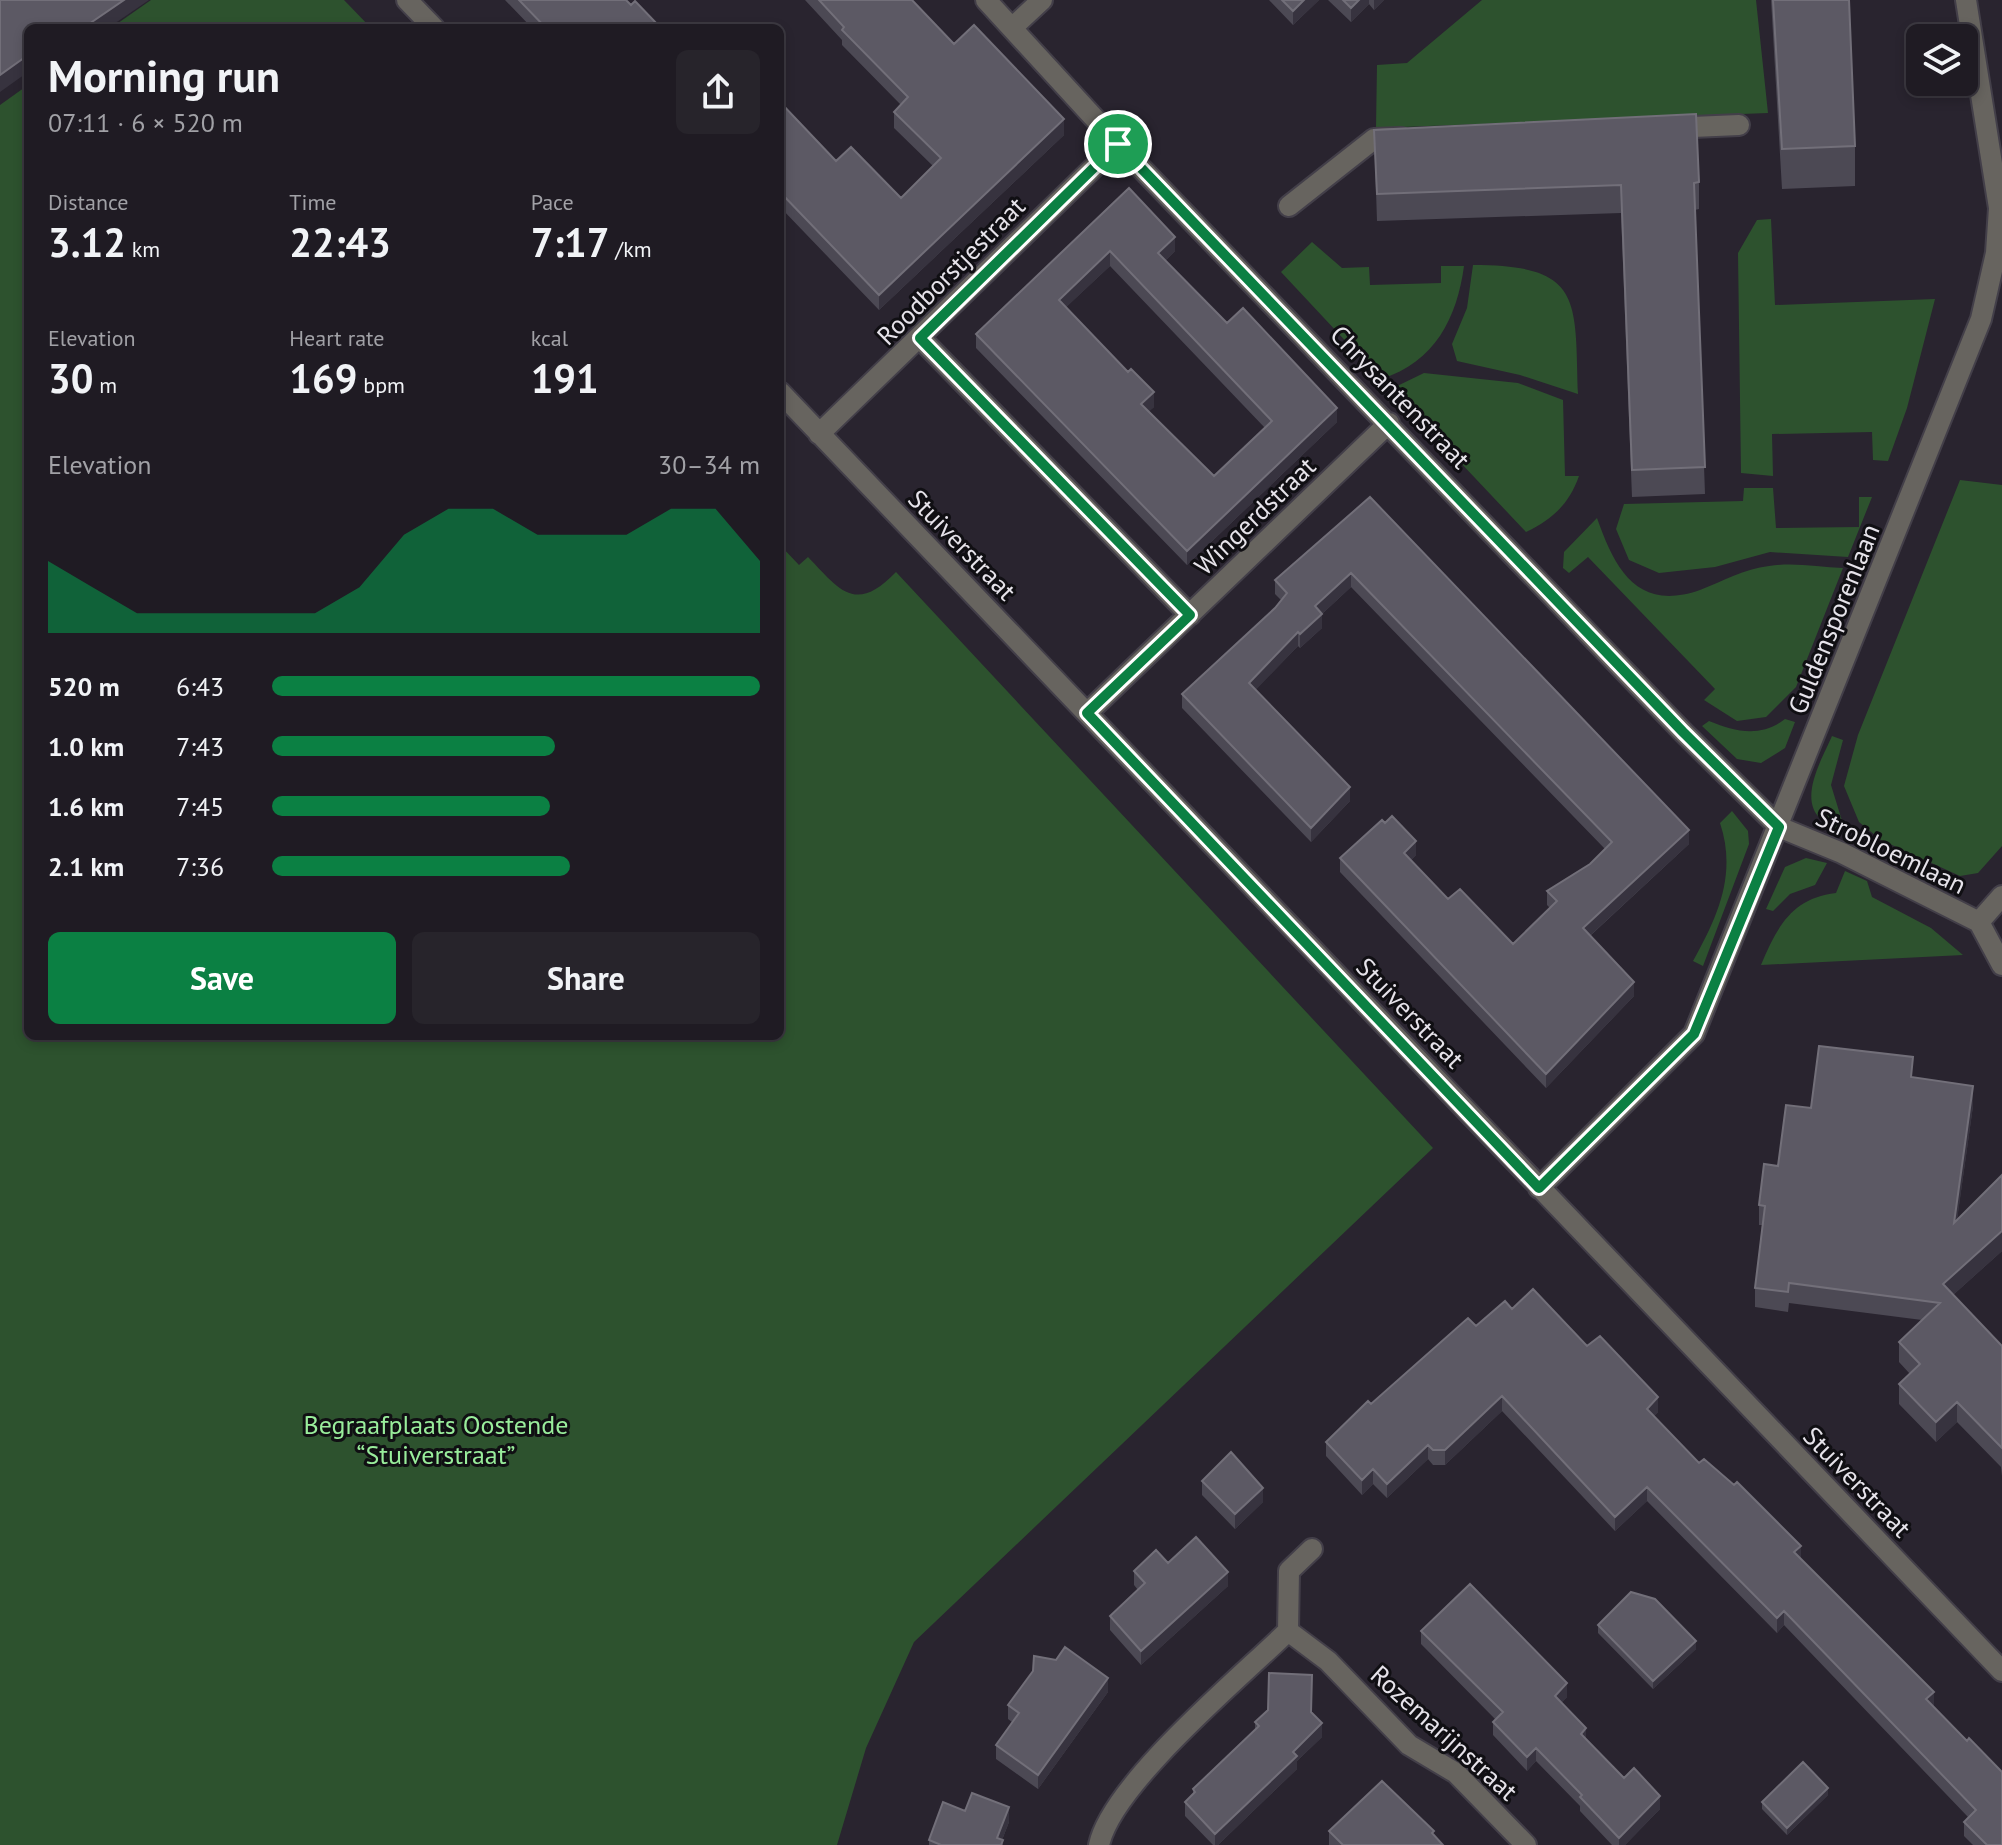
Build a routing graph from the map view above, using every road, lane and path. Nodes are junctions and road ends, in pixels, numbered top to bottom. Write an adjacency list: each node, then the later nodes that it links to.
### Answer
1 (407, 0): 5 (street)
2 (986, 0): 6 (street, Chrysantenstraat)
3 (1042, 0): 6 (street)
4 (1966, 0): 12 (street, Guldensporenlaan)
5 (430, 24)
6 (1013, 27): 10 (street, Chrysantenstraat)
7 (1739, 125): 8 (street)
8 (1641, 129)
9 (1421, 138): 11 (street)
10 (1118, 144): 13 (street, Roodborstjestraat); 15 (street, Chrysantenstraat)
11 (1289, 206)
12 (1999, 252): 19 (street, Guldensporenlaan)
13 (920, 338): 16 (street, Roodborstjestraat); 17 (street)
14 (784, 396): 16 (street, Stuiverstraat)
15 (1389, 423): 17 (street, Wingerdstraat); 19 (street, Chrysantenstraat)
16 (819, 434): 18 (street, Stuiverstraat)
17 (1190, 615): 18 (street, Wingerdstraat)
18 (1087, 713): 23 (street, Stuiverstraat)
19 (1779, 827): 21 (street, Strobloemlaan); 23 (street, Guldensporenlaan)
20 (2002, 896): 21 (street)
21 (1979, 922): 22 (street, Strobloemlaan)
22 (2002, 965)
23 (1539, 1188): 26 (street, Stuiverstraat)
24 (1312, 1549): 25 (street)
25 (1288, 1631): 27 (street); 28 (street, Rozemarijnstraat)
26 (2002, 1671)
27 (1099, 1845)
28 (1526, 1845)

